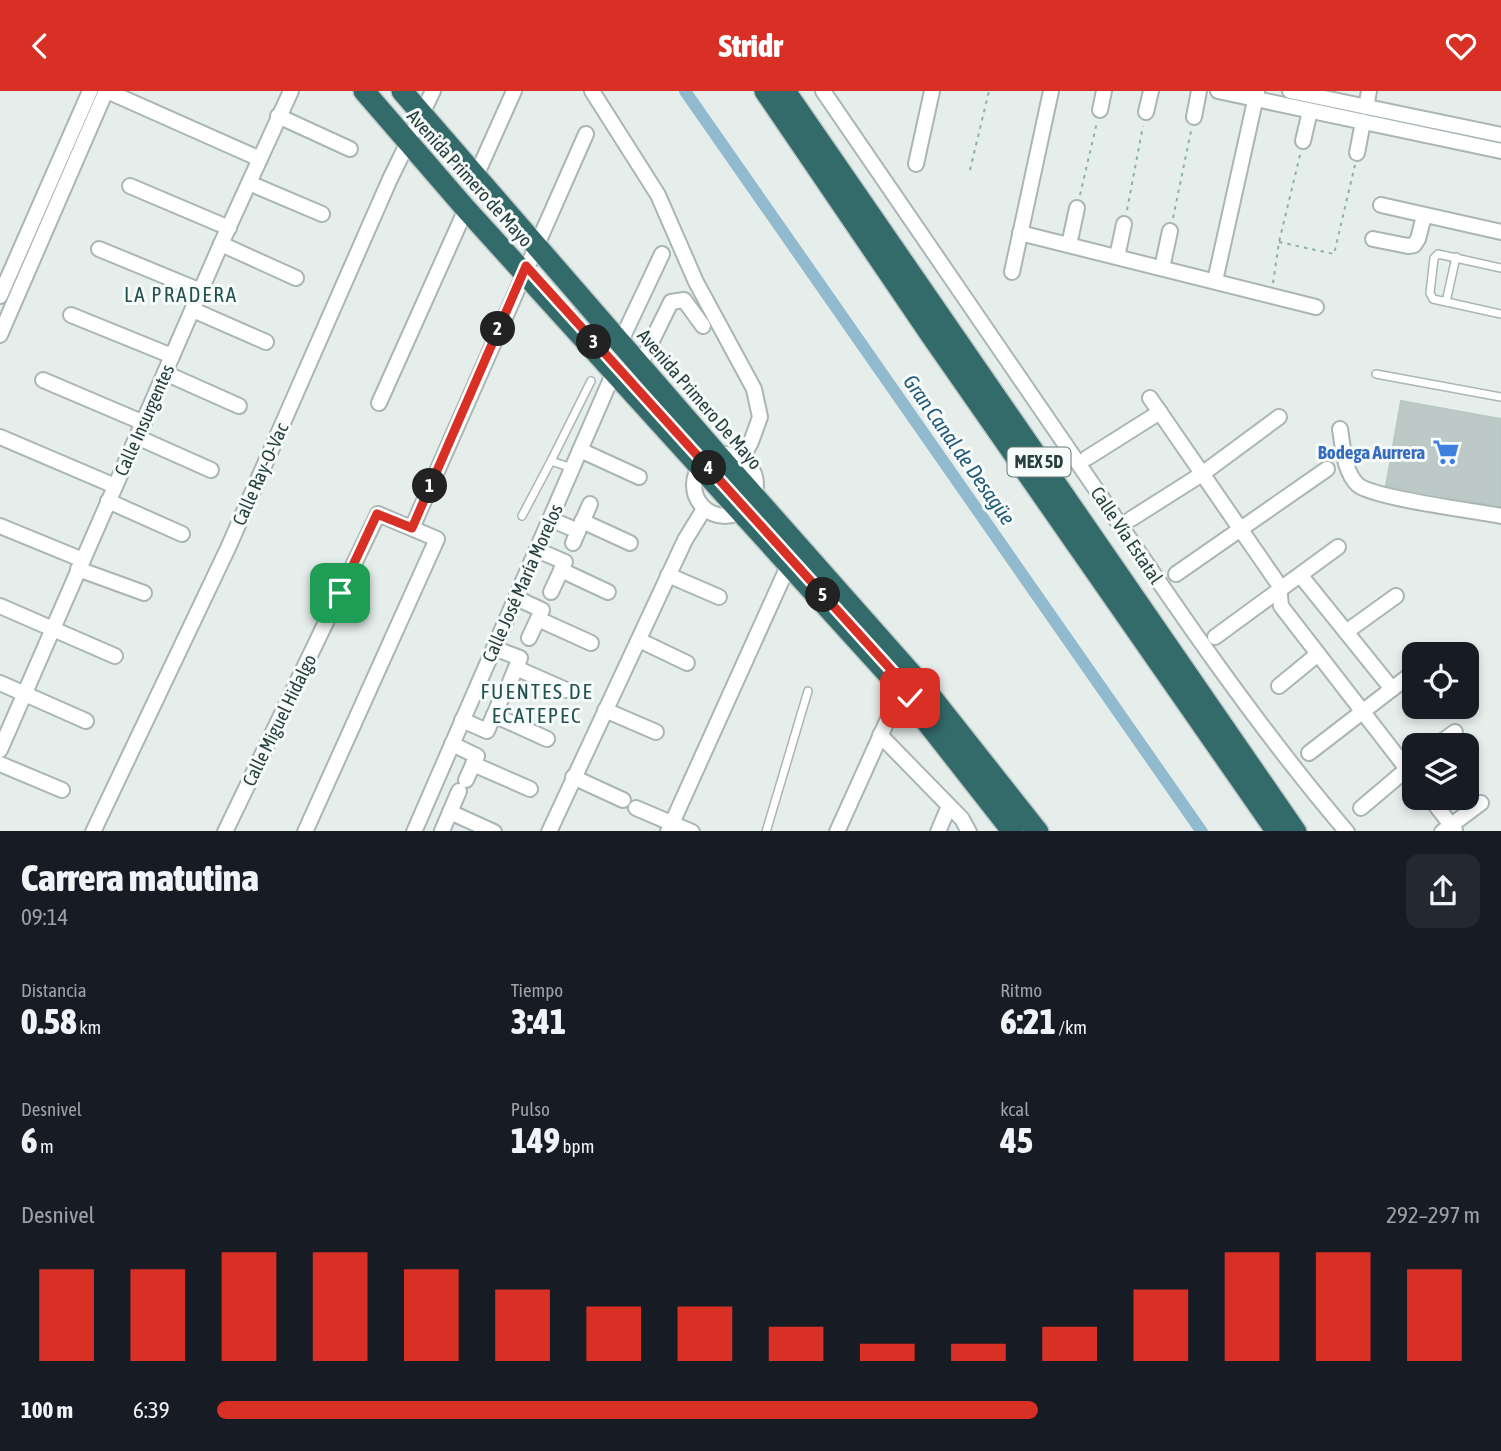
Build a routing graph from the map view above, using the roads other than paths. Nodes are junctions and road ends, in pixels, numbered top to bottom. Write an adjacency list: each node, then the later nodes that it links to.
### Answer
1 (90, 91): 69 (street)
2 (106, 91): 40 (street); 76 (street)
3 (291, 91): 28 (street, Calle Insurgentes)
4 (364, 91): 32 (highway, Avenida Primero de Mayo)
5 (375, 91): 32 (lane)
6 (392, 91): 32 (lane)
7 (401, 91): 32 (highway, Avenida Primero De Mayo)
8 (433, 91): 32 (street, Calle Ray-O-Vac)
9 (514, 91): 42 (street)
10 (592, 91): 97 (street, Avenida Primero De Mayo)
11 (765, 91): 204 (highway, MEX 5D)
12 (785, 91): 205 (highway, MEX 5D)
13 (823, 91): 206 (street, Calle Vía Estatal)
14 (932, 91): 41 (street)
15 (1051, 91): 54 (street)
16 (1104, 91): 25 (street)
17 (1151, 91): 26 (street)
18 (1199, 91): 29 (street)
19 (1219, 91): 23 (street)
20 (1290, 91): 22 (street)
21 (1369, 91): 24 (street)
22 (1313, 93): 24 (street)
23 (1257, 95): 27 (street); 67 (street)
24 (1366, 107): 31 (street)
25 (1100, 110)
26 (1146, 111)
27 (1310, 111): 30 (street); 35 (street)
28 (278, 116): 37 (street); 40 (street, Calle Insurgentes)
29 (1194, 117)
30 (1363, 122): 36 (street); 39 (street)
31 (1459, 126): 34 (street); 36 (street)
32 (415, 129): 42 (highway, Avenida Primero De Mayo); 47 (highway, Avenida Primero de Mayo); 62 (lane); 62 (lane); 188 (street, Calle Ray-O-Vac)
33 (586, 134): 62 (street)
34 (1501, 135)
35 (1303, 141)
36 (1456, 142): 38 (street)
37 (350, 149)
38 (1501, 151)
39 (1357, 153)
40 (260, 159): 43 (street, Calle Insurgentes)
41 (916, 164)
42 (476, 176): 62 (highway, Avenida Primero De Mayo)
43 (249, 183): 48 (street); 51 (street, Calle Insurgentes)
44 (130, 186): 51 (street)
45 (1381, 205): 49 (street)
46 (1077, 208): 57 (street)
47 (466, 209): 62 (highway, Avenida Primero de Mayo); 88 (street)
48 (322, 214)
49 (1423, 216): 53 (street); 55 (street)
50 (1124, 224): 60 (street)
51 (229, 228): 56 (street, Calle Insurgentes)
52 (1170, 231): 63 (street)
53 (1501, 232)
54 (1020, 233): 57 (street); 65 (street)
55 (1373, 239)
56 (221, 244): 66 (street); 68 (street, Calle Insurgentes)
57 (1069, 245): 60 (street)
58 (99, 249): 68 (street)
59 (662, 254): 78 (street)
60 (1117, 257): 63 (street)
61 (1457, 257): 64 (lane); 70 (lane); 70 (lane)
62 (529, 259): 78 (highway, Avenida Primero De Mayo); 81 (highway, Avenida Primero de Mayo); 99 (lane); 99 (lane); 116 (street)
63 (1162, 268): 67 (street)
64 (1501, 268)
65 (1012, 272)
66 (296, 278)
67 (1215, 281): 71 (street)
68 (201, 291): 72 (street, Calle Insurgentes)
69 (0, 296)
70 (1446, 302): 73 (lane)
71 (1316, 307)
72 (193, 310): 77 (street); 79 (street, Calle Insurgentes)
73 (1501, 314)
74 (71, 315): 79 (street)
75 (703, 326): 80 (street)
76 (0, 335)
77 (266, 342)
78 (621, 343): 80 (highway, Avenida Primero De Mayo)
79 (172, 356): 82 (street, Calle Insurgentes)
80 (637, 362): 99 (highway, Avenida Primero De Mayo)
81 (614, 372): 96 (street, Calle José María Morelos); 99 (highway, Avenida Primero de Mayo)
82 (165, 373): 89 (street); 92 (street, Calle Insurgentes)
83 (1377, 374): 86 (lane)
84 (43, 380): 92 (street)
85 (591, 381): 100 (lane)
86 (1501, 397)
87 (1150, 398): 90 (street)
88 (379, 403)
89 (239, 406)
90 (1160, 412): 98 (street); 104 (street)
91 (1279, 417): 104 (street)
92 (144, 423): 95 (street, Calle Insurgentes)
93 (1340, 429): 112 (street)
94 (0, 437): 106 (street)
95 (137, 437): 103 (street); 106 (street, Calle Insurgentes)
96 (580, 450): 101 (street, Calle José María Morelos); 105 (street)
97 (741, 458): 99 (street); 109 (street)
98 (1087, 458)
99 (708, 460): 109 (highway, Avenida Primero De Mayo); 110 (street)
100 (551, 461): 101 (lane); 111 (lane)
101 (572, 468): 113 (street, Calle José María Morelos)
102 (1327, 469): 117 (street)
103 (211, 471)
104 (1202, 474): 114 (street); 117 (street)
105 (639, 477)
106 (115, 486): 107 (street, Calle Insurgentes)
107 (108, 501): 119 (street); 123 (street, Calle Insurgentes)
108 (590, 504): 118 (street)
109 (748, 505): 110 (street); 124 (highway); 153 (highway, Avenida Primero De Mayo)
110 (704, 509): 127 (street)
111 (522, 516)
112 (1501, 516)
113 (550, 519): 118 (street); 122 (street, Calle José María Morelos)
114 (1131, 519)
115 (0, 526): 123 (street)
116 (412, 528): 189 (street, Calle Miguel Hidalgo); 190 (street)
117 (1241, 530): 126 (street); 129 (street)
118 (578, 532): 120 (street)
119 (182, 534)
120 (630, 543)
121 (1338, 547): 128 (street)
122 (537, 550): 125 (street); 135 (street, Calle José María Morelos)
123 (80, 564): 132 (street); 138 (street, Calle Insurgentes)
124 (789, 564): 153 (highway); 186 (street)
125 (561, 570): 130 (street); 131 (street)
126 (1176, 574)
127 (668, 575): 134 (street); 142 (street)
128 (1301, 576): 129 (street); 139 (street)
129 (1279, 591): 140 (street); 145 (street)
130 (551, 592)
131 (608, 592)
132 (144, 593)
133 (1395, 596): 139 (street)
134 (719, 597)
135 (516, 598): 137 (street); 144 (street, Calle José María Morelos)
136 (0, 606): 138 (street)
137 (538, 619): 141 (street); 143 (street)
138 (53, 629): 146 (street); 157 (street, Calle Insurgentes)
139 (1346, 632): 154 (street)
140 (1215, 637)
141 (530, 638)
142 (639, 640): 147 (street); 159 (street)
143 (591, 643)
144 (494, 648): 148 (street); 162 (street, Calle José María Morelos)
145 (1318, 654): 152 (street); 160 (street)
146 (115, 656)
147 (687, 663)
148 (516, 668): 150 (street); 155 (street)
149 (1402, 681): 154 (street)
150 (510, 682)
151 (0, 683): 157 (street)
152 (1279, 686)
153 (907, 687): 165 (street); 168 (highway, Avenida Primero De Mayo); 201 (lane); 202 (lane)
154 (1392, 689): 160 (street)
155 (565, 690)
156 (808, 691): 196 (lane)
157 (24, 694): 163 (street); 169 (street, Calle Insurgentes)
158 (501, 699): 161 (street)
159 (605, 710): 164 (street); 174 (street)
160 (1363, 711): 170 (street); 171 (street)
161 (494, 715): 162 (street); 166 (street)
162 (462, 720): 167 (street, Calle José María Morelos)
163 (86, 721)
164 (656, 733)
165 (880, 735): 182 (street); 197 (street)
166 (547, 739)
167 (452, 744): 173 (street); 178 (street, Calle José María Morelos)
168 (956, 744): 200 (highway); 203 (highway)
169 (0, 750)
170 (1309, 753)
171 (1402, 758)
172 (0, 764): 177 (street)
173 (473, 764): 176 (street); 179 (street)
174 (573, 777): 180 (street); 194 (street)
175 (1402, 777): 183 (street)
176 (530, 789)
177 (62, 790)
178 (431, 792): 179 (street); 191 (street, Calle José María Morelos)
179 (457, 796): 192 (street); 193 (street)
180 (623, 800)
181 (1481, 803): 187 (street)
182 (950, 806): 198 (street); 199 (street)
183 (1361, 807)
184 (636, 808): 186 (street)
185 (1438, 810): 187 (street)
186 (670, 827): 195 (street)
187 (1450, 829)
188 (93, 831)
189 (225, 831)
190 (305, 831)
191 (414, 831)
192 (442, 831)
193 (494, 831)
194 (549, 831)
195 (692, 831)
196 (766, 831)
197 (837, 831)
198 (938, 831)
199 (969, 831)
200 (1013, 831)
201 (1022, 831)
202 (1031, 831)
203 (1038, 831)
204 (1277, 831)
205 (1296, 831)
206 (1347, 831)

